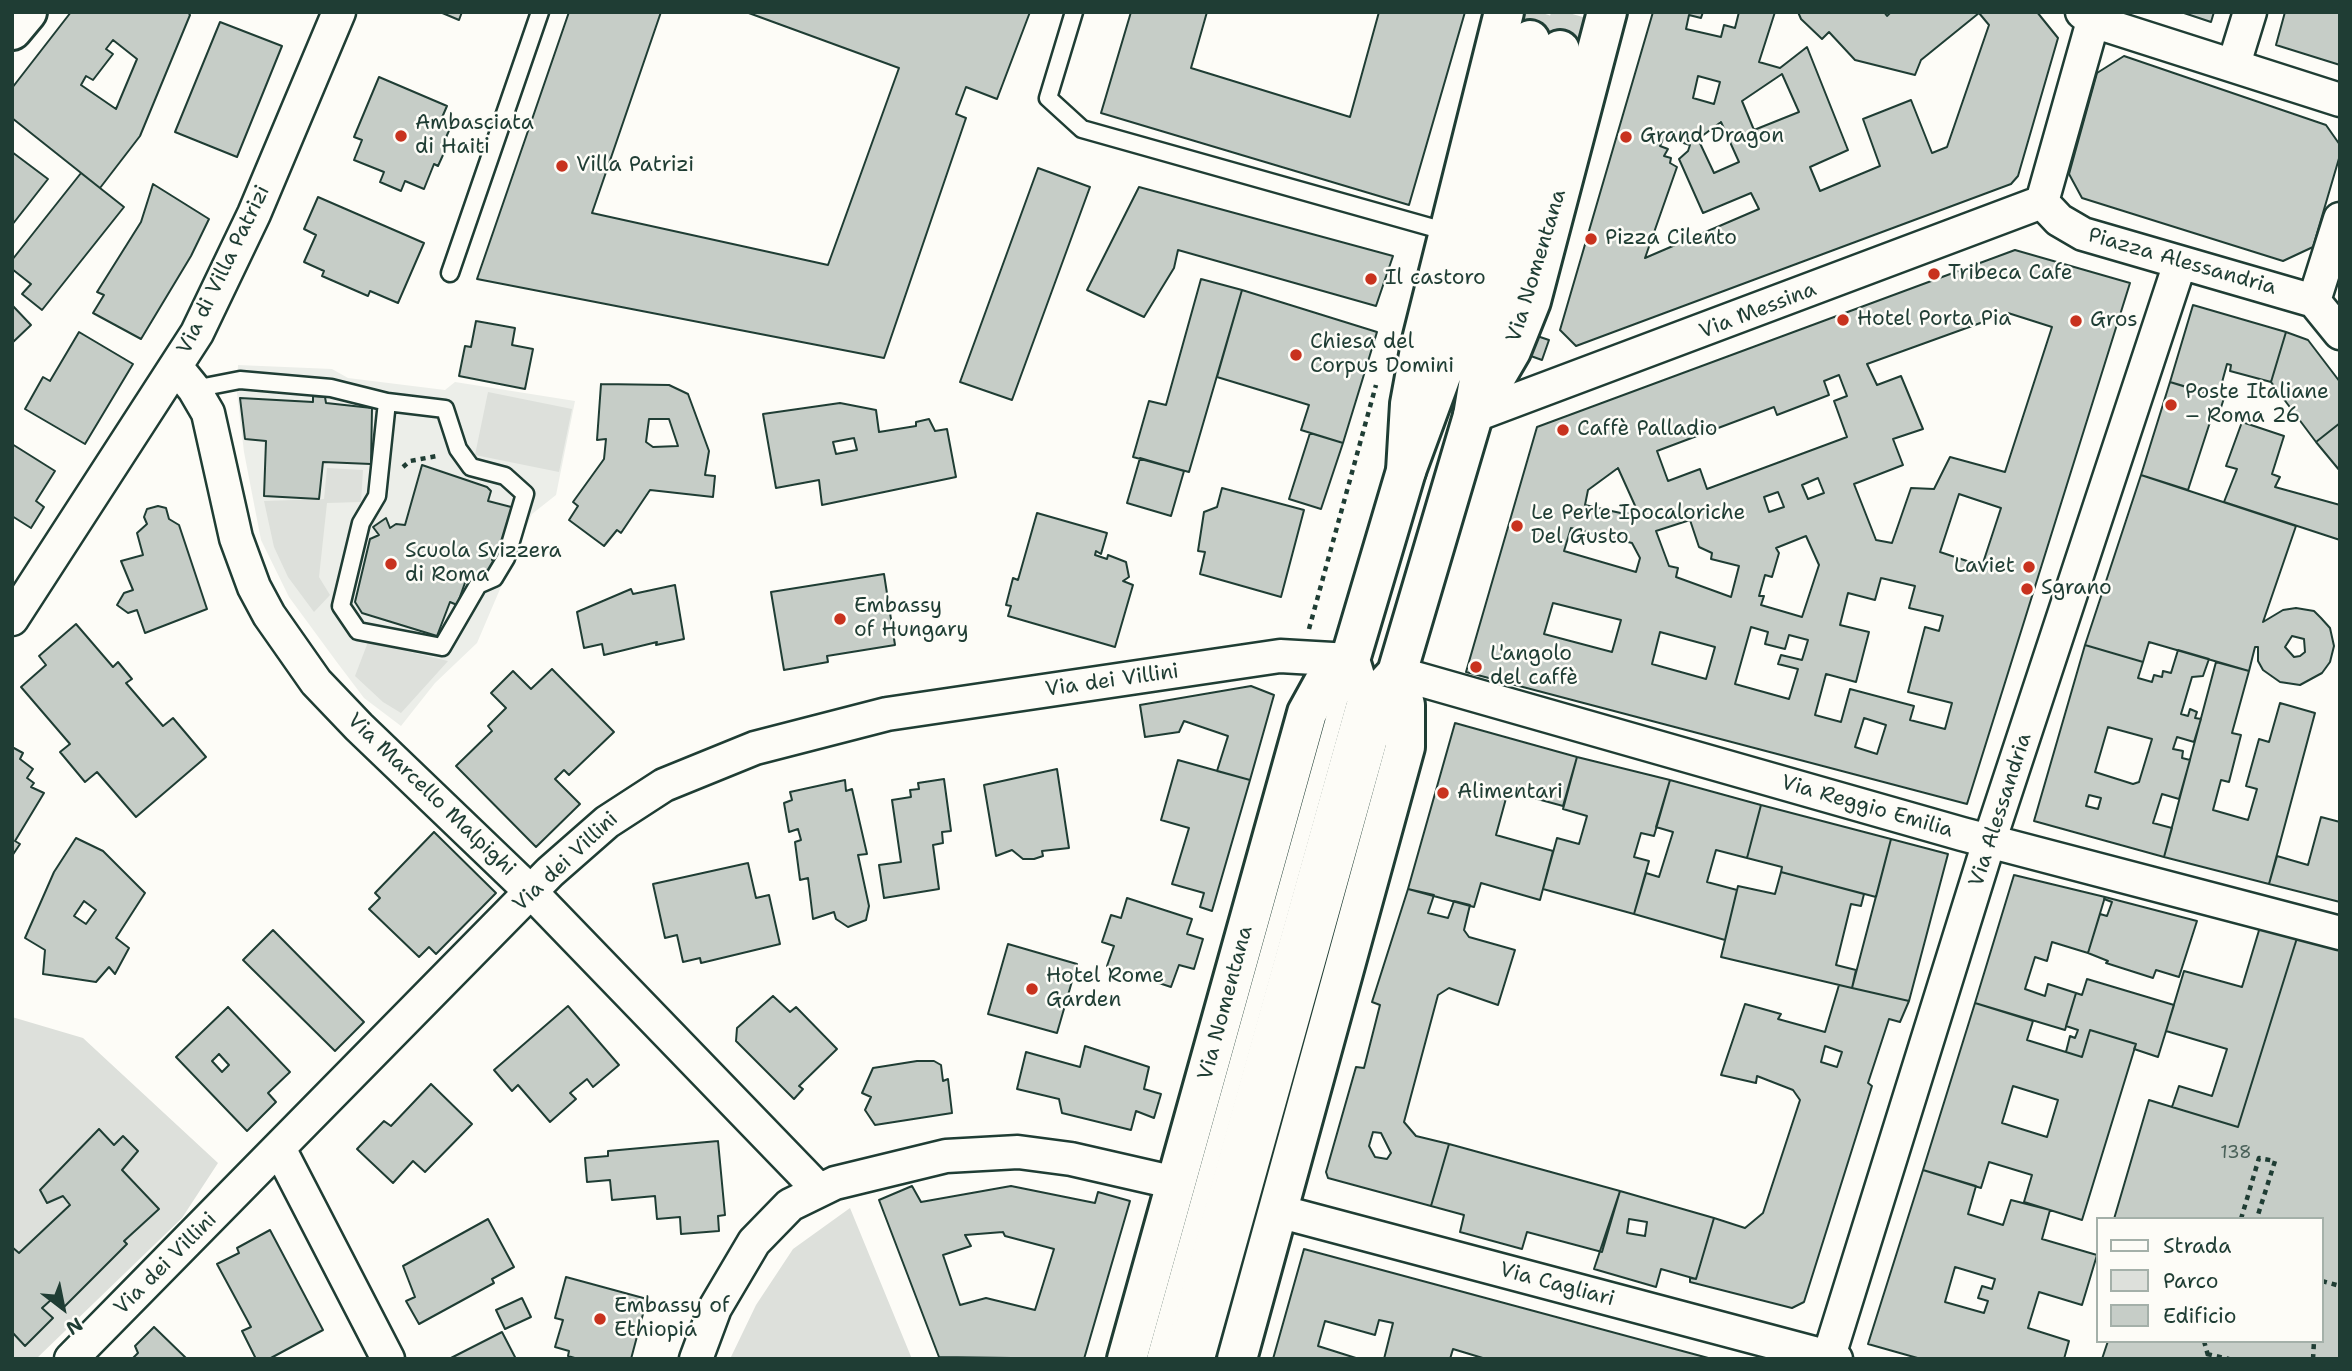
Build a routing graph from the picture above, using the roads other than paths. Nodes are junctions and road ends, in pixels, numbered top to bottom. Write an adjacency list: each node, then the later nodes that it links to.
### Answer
1 (27, 12): 9 (main road)
2 (339, 12): 19 (street, Via di Villa Patrizi)
3 (540, 12): 16 (lane)
4 (1074, 12): 14 (lane)
5 (1504, 12): 14 (main road, Via Nomentana)
6 (1607, 12): 21 (main road, Via Nomentana)
7 (2250, 12): 10 (street)
8 (2088, 17): 10 (street); 12 (street)
9 (12, 30)
10 (2234, 64): 11 (street)
11 (2340, 100)
12 (2042, 202): 15 (street, Piazza Alessandria); 21 (street, Via Messina)
13 (2340, 219): 17 (street)
14 (1448, 232): 22 (main road, Via Nomentana)
15 (2180, 263): 17 (street, Piazza Alessandria); 27 (street, Via Alessandria)
16 (450, 273)
17 (2314, 301): 18 (street)
18 (2340, 333)
19 (186, 378): 20 (lane); 23 (street, Via di Villa Patrizi); 28 (street, Via Marcello Malpighi)
20 (387, 402): 20 (lane)
21 (1473, 416): 22 (main road); 25 (main road, Via Nomentana)
22 (1406, 471): 24 (main road, Via Nomentana)
23 (12, 619)
24 (1350, 660): 26 (main road); 28 (street, Via dei Villini); 31 (main road, Via Nomentana); 39 (lane, Via Nomentana)
25 (1397, 673): 26 (main road, Via Nomentana); 27 (street, Via Reggio Emilia); 33 (main road, Via Nomentana); 41 (lane, Via Nomentana)
26 (1365, 708): 40 (main road, Via Nomentana)
27 (1989, 842): 29 (street, Via Reggio Emilia); 34 (street, Via Alessandria)
28 (531, 892): 30 (street, Via dei Villini); 32 (street, Via Marcello Malpighi)
29 (2340, 933)
30 (280, 1150): 35 (street, Via dei Villini); 36 (street)
31 (1177, 1183): 32 (street); 38 (main road, Via Nomentana)
32 (819, 1189): 37 (street)
33 (1278, 1211): 34 (street, Via Cagliari); 42 (main road, Via Nomentana)
34 (1831, 1358)
35 (71, 1359)
36 (388, 1359)
37 (696, 1359)
38 (1127, 1359)
39 (1155, 1359)
40 (1182, 1359)
41 (1206, 1359)
42 (1237, 1359)

